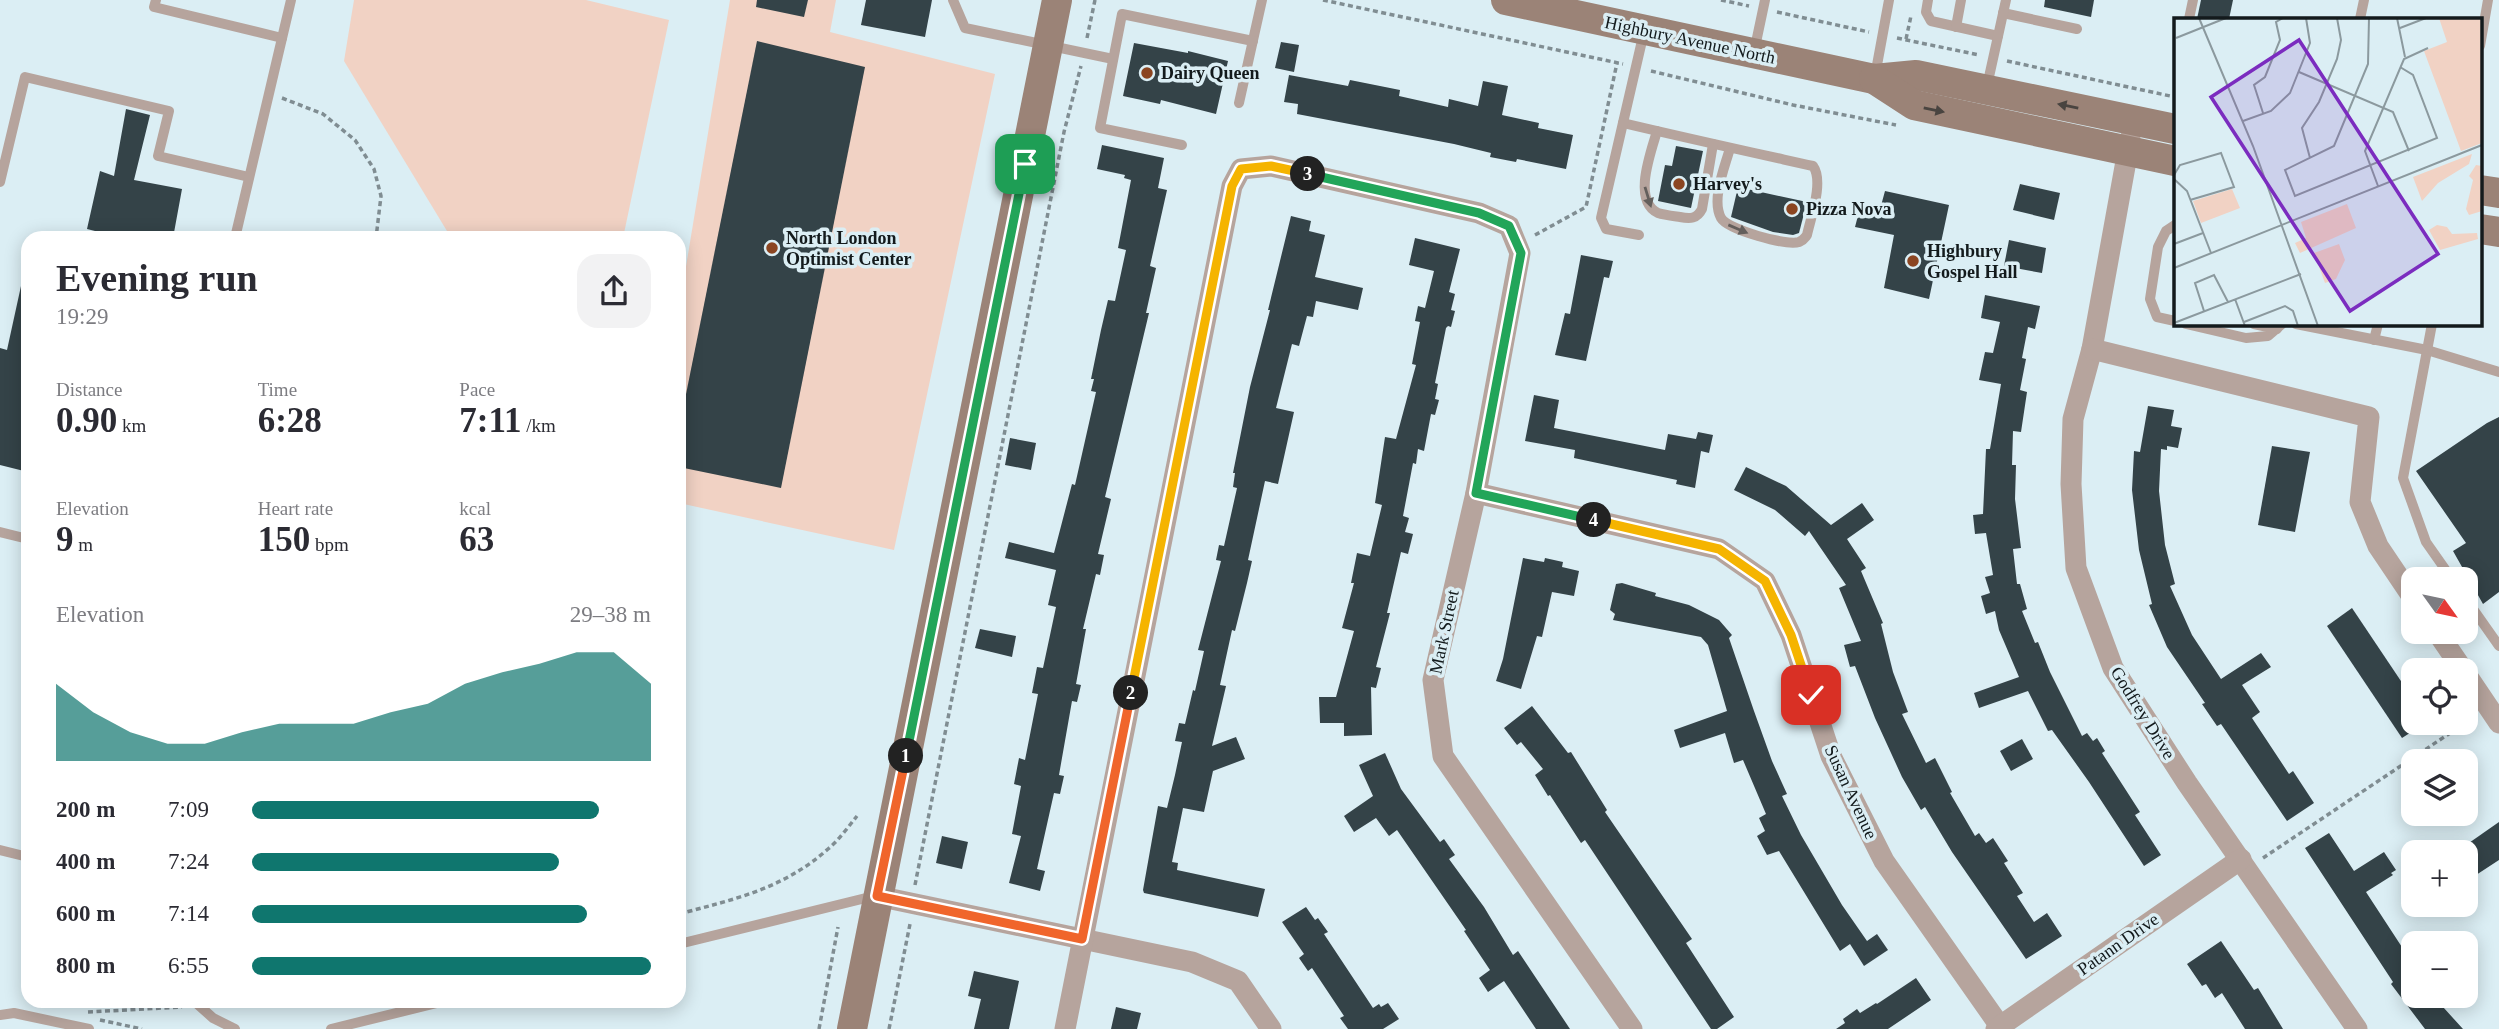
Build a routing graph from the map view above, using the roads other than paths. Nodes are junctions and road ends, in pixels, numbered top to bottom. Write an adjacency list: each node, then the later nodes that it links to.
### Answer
1 (156, 0): 23 (lane)
2 (290, 0): 23 (lane)
3 (953, 0): 25 (lane)
4 (1058, 0): 25 (main road)
5 (1262, 0): 24 (lane)
6 (1506, 0): 20 (main road, Highbury Avenue North)
7 (1889, 0): 28 (lane)
8 (1928, 0): 18 (lane)
9 (1961, 0): 18 (lane)
10 (2006, 0): 15 (lane)
11 (2193, 0): 16 (lane)
12 (2364, 0): 17 (lane)
13 (2488, 0): 21 (lane)
14 (1765, 4): 26 (lane)
15 (2003, 13): 19 (lane); 22 (lane)
16 (2189, 18)
17 (2360, 18)
18 (1956, 27): 22 (lane)
19 (2077, 29)
20 (1644, 30): 26 (main road, Highbury Avenue North); 32 (lane)
21 (2482, 34)
22 (1998, 36): 29 (lane)
23 (282, 38): 40 (lane)
24 (1253, 41): 27 (lane); 30 (lane)
25 (1048, 46): 27 (lane); 67 (main road)
26 (1754, 53): 28 (main road, Highbury Avenue North)
27 (1113, 59): 36 (lane)
28 (1874, 79): 29 (main road, Highbury Avenue North); 38 (main road, Highbury Avenue North, one-way to 38)
29 (1987, 89): 31 (main road, Highbury Avenue North, one-way to 29)
30 (1239, 103)
31 (2134, 120): 33 (main road, Highbury Avenue North); 38 (street, Godfrey Drive)
32 (1622, 124): 34 (lane); 44 (lane)
33 (2174, 129)
34 (1657, 131): 35 (lane); 35 (lane, one-way to 35)
35 (1713, 144): 37 (lane)
36 (1182, 145)
37 (1730, 148): 37 (lane, one-way to 37)
38 (2128, 151): 39 (main road, Highbury Avenue North); 52 (street, Godfrey Drive)
39 (2174, 161)
40 (249, 177): 41 (lane); 43 (lane)
41 (0, 182)
42 (2174, 226): 45 (lane)
43 (237, 231)
44 (1639, 235)
45 (2174, 321)
46 (2195, 326): 47 (lane)
47 (2280, 326)
48 (2306, 326): 51 (lane)
49 (2378, 326): 51 (lane)
50 (2432, 326): 53 (lane)
51 (2374, 340): 53 (lane)
52 (2092, 349): 59 (street); 66 (street, Godfrey Drive)
53 (2427, 351): 54 (lane); 58 (lane)
54 (2499, 372)
55 (1476, 493): 68 (street, Mark Street); 73 (street, Susan Avenue); 80 (street, Mark Street)
56 (0, 532): 57 (lane)
57 (21, 537)
58 (2444, 567)
59 (2401, 580)
60 (2478, 616): 61 (lane)
61 (2499, 646)
62 (2478, 692): 63 (street)
63 (2499, 723)
64 (0, 850): 65 (lane)
65 (21, 856)
66 (2244, 864): 73 (street, Patann Drive); 81 (street, Godfrey Drive)
67 (877, 896): 68 (street); 69 (lane); 77 (main road)
68 (1082, 939): 78 (street); 79 (street)
69 (686, 942)
70 (202, 1008): 75 (lane)
71 (417, 1008): 76 (lane)
72 (0, 1016): 74 (lane)
73 (2000, 1028)
74 (89, 1029)
75 (235, 1029)
76 (331, 1029)
77 (852, 1029)
78 (1065, 1029)
79 (1271, 1029)
80 (1632, 1029)
81 (2357, 1029)

